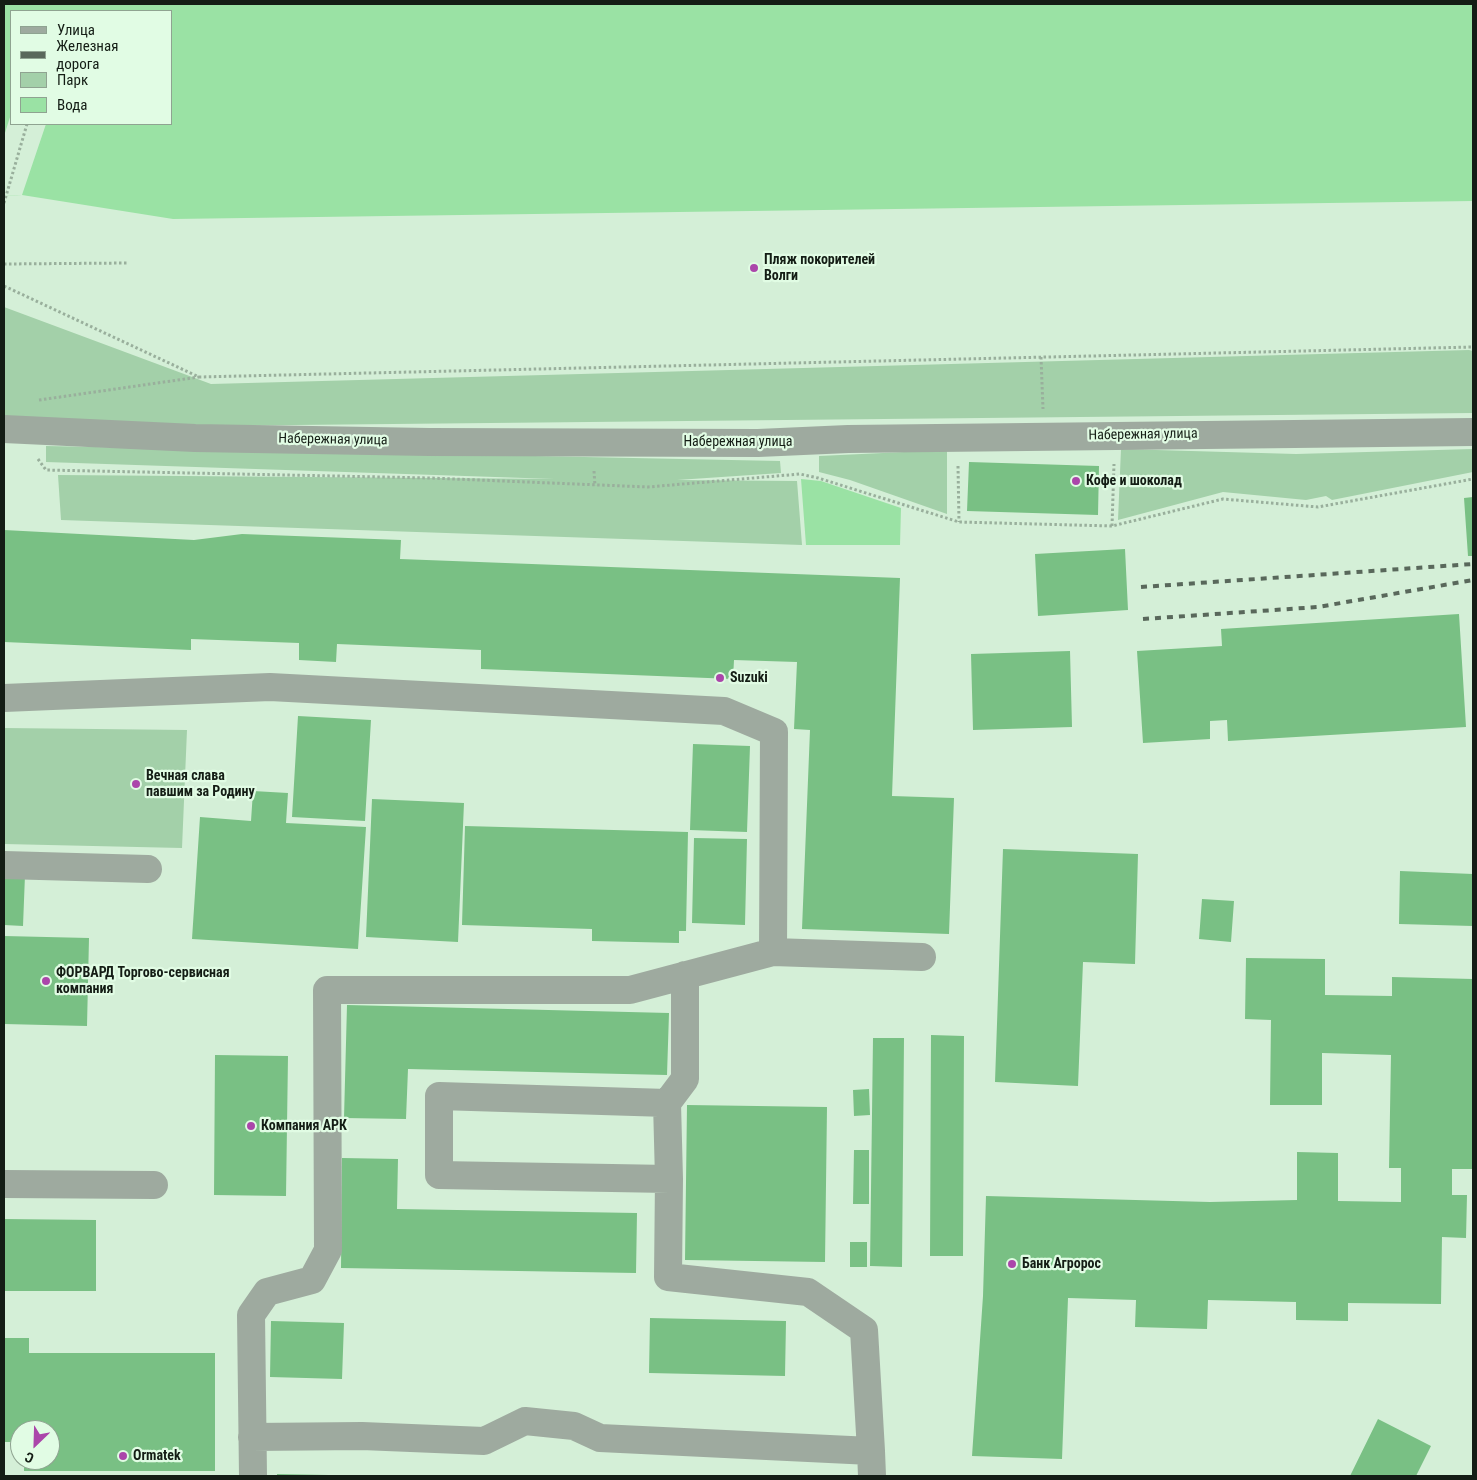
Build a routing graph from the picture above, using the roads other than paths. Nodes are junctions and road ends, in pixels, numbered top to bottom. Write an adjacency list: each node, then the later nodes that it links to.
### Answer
1 (4, 429): 2 (street, Набережная улица)
2 (1473, 432)
3 (4, 698): 6 (street)
4 (4, 865): 5 (street)
5 (148, 869)
6 (773, 952): 7 (street); 8 (street)
7 (922, 957)
8 (685, 975): 9 (street); 13 (street)
9 (667, 1103): 10 (street); 10 (street)
10 (669, 1179): 14 (street)
11 (4, 1184): 12 (street)
12 (154, 1185)
13 (252, 1437): 14 (street); 15 (street)
14 (871, 1463)
15 (253, 1476)

